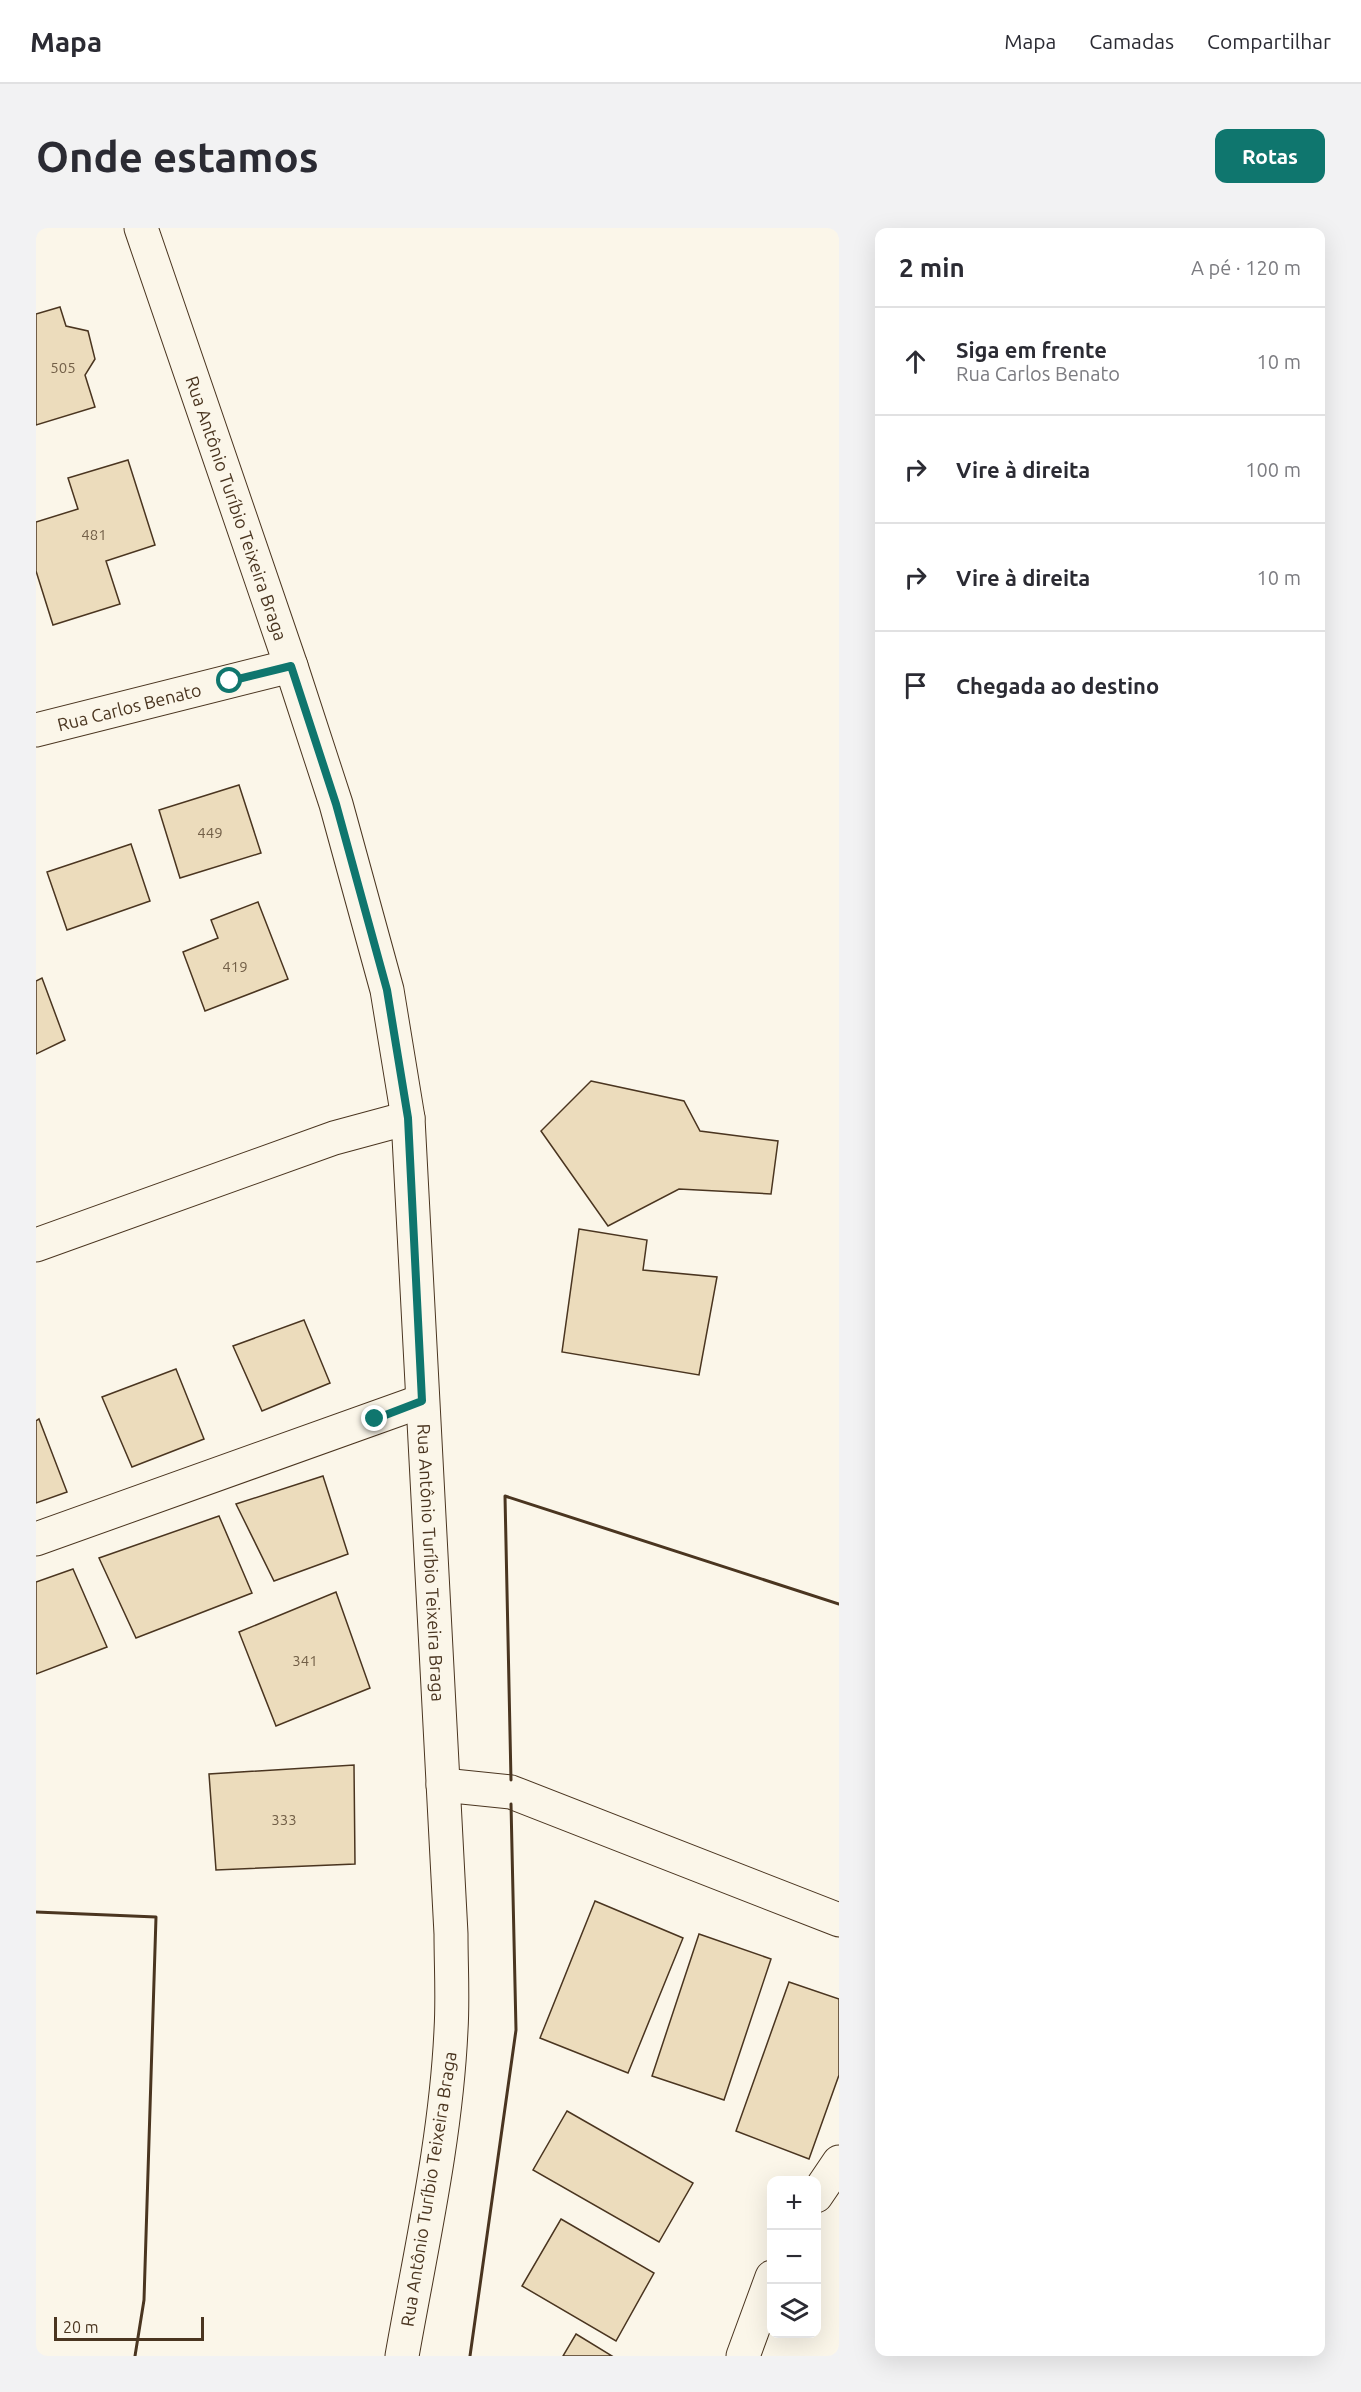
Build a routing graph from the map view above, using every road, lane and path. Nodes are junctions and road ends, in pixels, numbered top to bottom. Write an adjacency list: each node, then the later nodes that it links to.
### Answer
1 (141, 228): 2 (street, Rua Antônio Turíbio Teixeira Braga)
2 (291, 666): 3 (street, Rua Carlos Benato); 4 (street, Rua Antônio Turíbio Teixeira Braga)
3 (36, 730)
4 (408, 1118): 5 (street); 6 (street, Rua Antônio Turíbio Teixeira Braga)
5 (36, 1245)
6 (422, 1401): 7 (street); 8 (street, Rua Antônio Turíbio Teixeira Braga)
7 (36, 1539)
8 (443, 1785): 9 (street); 13 (street, Rua Antônio Turíbio Teixeira Braga)
9 (839, 1920)
10 (839, 2162): 11 (street)
11 (821, 2189)
12 (769, 2284): 14 (street)
13 (402, 2356)
14 (743, 2356)

